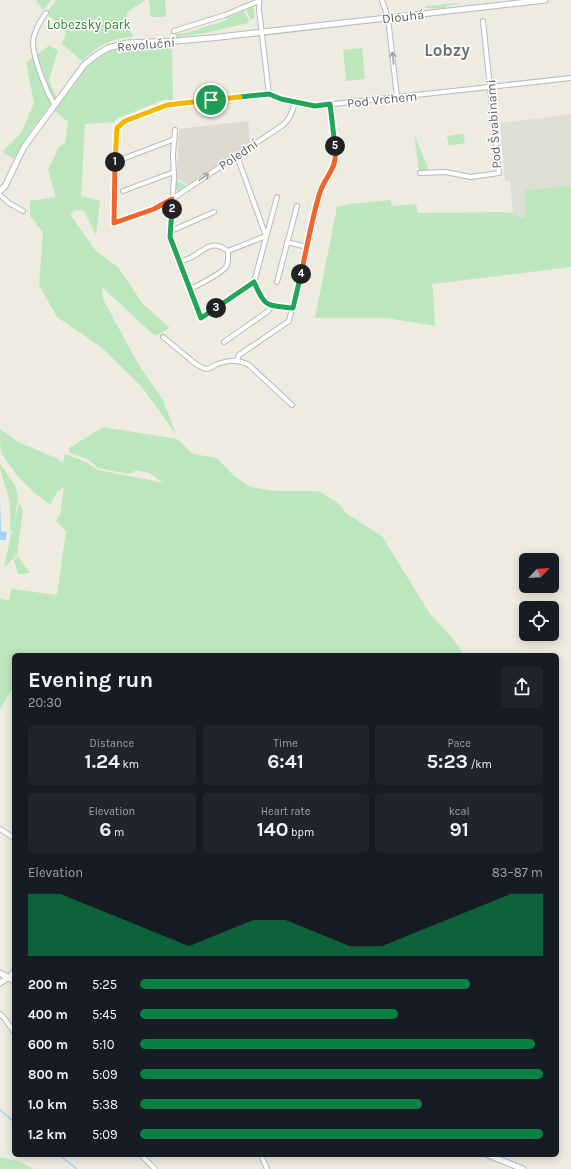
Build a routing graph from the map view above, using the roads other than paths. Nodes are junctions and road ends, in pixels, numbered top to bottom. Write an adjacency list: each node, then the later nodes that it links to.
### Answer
1 (259, 0): 7 (street, Revoluční); 8 (street, Revoluční)
2 (382, 0): 5 (street)
3 (545, 0): 5 (street, Dlouhá)
4 (46, 13): 15 (street)
5 (388, 18): 8 (street, Dlouhá); 12 (street, one-way to 5)
6 (483, 21): 10 (street, Pod Švabinami)
7 (174, 31)
8 (261, 32): 11 (street); 15 (street, Revoluční)
9 (571, 78): 10 (street, Pod Vrchem)
10 (490, 87): 12 (street, Pod Vrchem); 22 (street, Pod Švabinami)
11 (269, 94): 13 (street, Pod Vrchem); 16 (street, Pod Vrchem)
12 (397, 97): 14 (street, Pod Vrchem)
13 (295, 102): 14 (street, Pod Vrchem); 19 (street, Polední)
14 (330, 104): 34 (street)
15 (55, 105): 23 (street, Revoluční)
16 (125, 121): 27 (street, Polední)
17 (175, 130): 18 (street)
18 (174, 139): 20 (street); 21 (street)
19 (237, 156): 27 (street, Polední, one-way to 19); 32 (street)
20 (125, 158)
21 (174, 172): 24 (street); 27 (street)
22 (420, 173)
23 (0, 191)
24 (123, 191)
25 (0, 194): 29 (street)
26 (277, 197): 32 (street)
27 (172, 199): 31 (street)
28 (296, 206): 33 (street)
29 (22, 210)
30 (214, 212): 31 (street)
31 (171, 230): 36 (street)
32 (266, 236): 35 (street); 37 (street)
33 (287, 242): 34 (street); 38 (street)
34 (307, 247): 41 (street)
35 (228, 251): 36 (street); 39 (street)
36 (180, 262): 39 (street)
37 (254, 282): 39 (street); 40 (street)
38 (278, 282)
39 (190, 289)
40 (272, 306): 41 (street); 43 (street)
41 (293, 308): 44 (street)
42 (163, 337): 44 (street)
43 (224, 342)
44 (237, 360): 45 (street)
45 (292, 405)
46 (0, 829): 47 (street)
47 (12, 837)
48 (0, 973): 50 (street)
49 (12, 973): 50 (street)
50 (8, 978): 51 (street); 52 (street)
51 (12, 980)
52 (0, 983)
53 (0, 1014): 54 (street)
54 (12, 1029)
55 (143, 1157): 58 (street)
56 (262, 1157): 59 (street)
57 (493, 1157): 60 (street)
58 (155, 1169)
59 (267, 1169)
60 (523, 1169)

